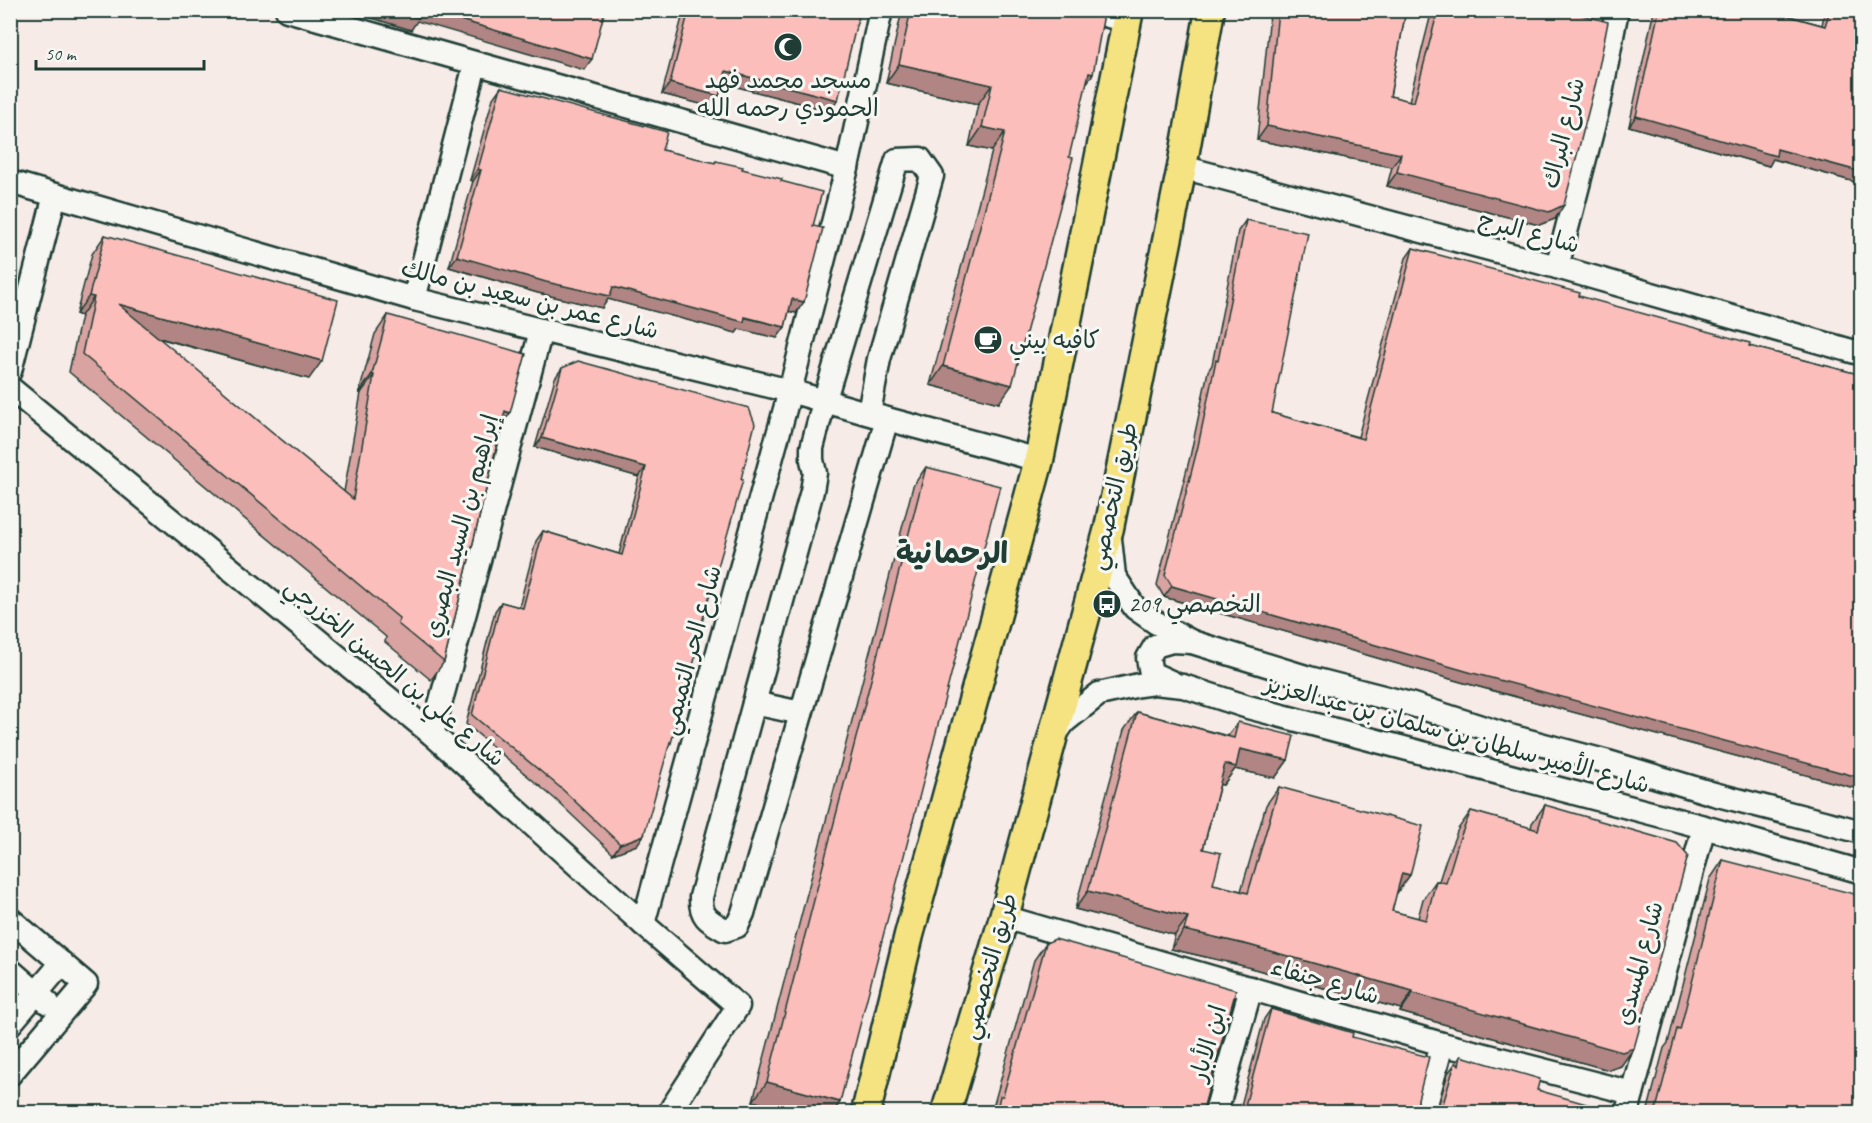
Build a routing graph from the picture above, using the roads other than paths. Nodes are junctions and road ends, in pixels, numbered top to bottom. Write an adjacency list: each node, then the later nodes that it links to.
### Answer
1 (881, 10): 9 (street, شارع الحر التميمي)
2 (1087, 10): 6 (street)
3 (1210, 10): 8 (main road, طريق التخصصي)
4 (1617, 10): 12 (street, شارع البراك)
5 (302, 12): 7 (street)
6 (1127, 16): 21 (main road)
7 (475, 65): 9 (street); 13 (street)
8 (1182, 167): 12 (street, شارع البرج); 22 (main road, طريق التخصصي)
9 (847, 168): 18 (street, شارع الحر التميمي)
10 (10, 182): 11 (street, شارع عمر بن سعيد بن مالك)
11 (55, 195): 13 (street, شارع عمر بن سعيد بن مالك); 16 (street)
12 (1557, 267): 15 (street, شارع البرج)
13 (414, 299): 14 (street, شارع عمر بن سعيد بن مالك)
14 (541, 331): 18 (street, شارع عمر بن سعيد بن مالك); 27 (street, إبراهيم بن السيد البصري)
15 (1862, 354)
16 (10, 371)
17 (10, 388): 27 (street, شارع علي بن الحسن الخزرجي)
18 (790, 391): 19 (street, شارع عمر بن سعيد بن مالك); 34 (street, شارع الحر التميمي)
19 (824, 402): 20 (street, شارع عمر بن سعيد بن مالك); 20 (street); 25 (street)
20 (878, 416): 21 (street, شارع عمر بن سعيد بن مالك); 26 (street)
21 (1039, 460): 45 (main road)
22 (1109, 528): 23 (street, شارع الأمير سلطان بن سلمان بن عبدالعزيز); 28 (main road, طريق التخصصي)
23 (1192, 642): 24 (street); 30 (street, شارع الأمير سلطان بن سلمان بن عبدالعزيز)
24 (1183, 686): 28 (street, شارع الأمير سلطان بن سلمان بن عبدالعزيز); 29 (street, شارع الأمير سلطان بن سلمان بن عبدالعزيز)
25 (754, 703): 26 (street); 26 (street)
26 (801, 713)
27 (432, 734): 34 (street, شارع علي بن الحسن الخزرجي)
28 (1053, 737): 32 (main road, طريق التخصصي)
29 (1704, 827): 31 (street, شارع الأمير سلطان بن سلمان بن عبدالعزيز); 43 (street, شارع المسدي)
30 (1862, 832)
31 (1862, 872)
32 (1004, 917): 37 (street, شارع جنفاء); 46 (main road, طريق التخصصي)
33 (10, 919): 35 (street)
34 (643, 924): 44 (street, شارع علي بن الحسن الخزرجي)
35 (62, 963): 38 (street); 39 (street)
36 (10, 970): 38 (street)
37 (1251, 988): 41 (street, شارع جنفاء); 47 (street, ابن الأبار)
38 (36, 993): 39 (street); 40 (street)
39 (61, 1014): 42 (street)
40 (10, 1024)
41 (1442, 1044): 43 (street, شارع جنفاء); 48 (street)
42 (10, 1074)
43 (1629, 1103)
44 (673, 1113)
45 (866, 1113)
46 (946, 1113)
47 (1216, 1113)
48 (1424, 1113)

